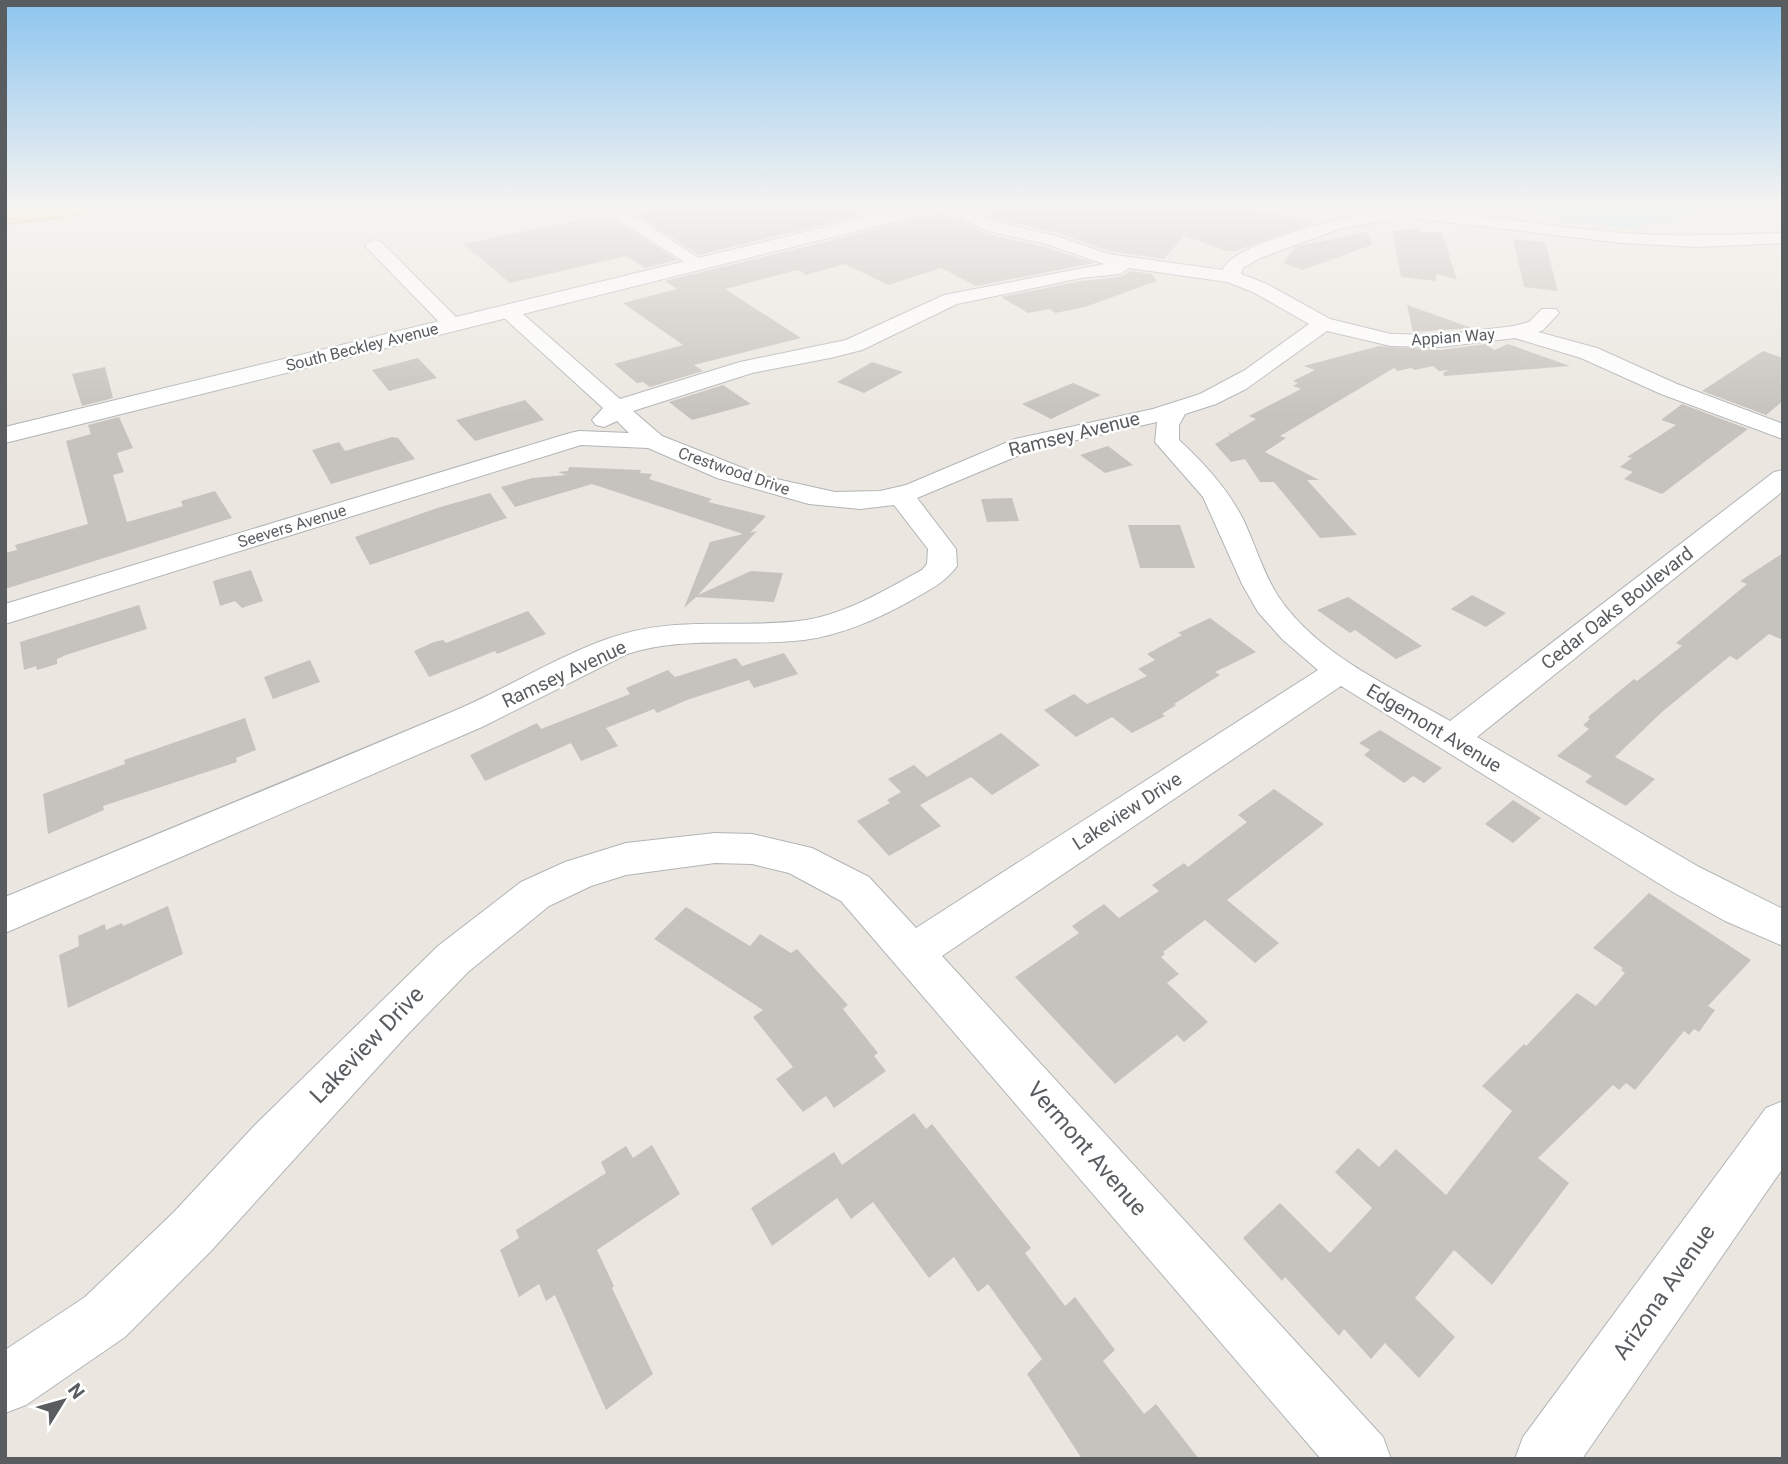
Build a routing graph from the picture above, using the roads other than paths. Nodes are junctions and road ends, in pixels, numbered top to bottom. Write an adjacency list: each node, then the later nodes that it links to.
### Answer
1 (402, 277): 7 (street)
2 (645, 277): 5 (street, South Beckley Avenue)
3 (1031, 277): 10 (street, Seevers Avenue)
4 (1231, 277): 8 (street, Appian Way)
5 (509, 311): 7 (street, South Beckley Avenue); 10 (street, Crestwood Drive)
6 (1549, 313): 9 (street, Appian Way)
7 (452, 324): 14 (street, South Beckley Avenue)
8 (1323, 324): 9 (street, Appian Way); 11 (street, Ramsey Avenue)
9 (1516, 332): 13 (street, Appian Way)
10 (617, 408): 15 (street, Seevers Avenue); 17 (street, Crestwood Drive)
11 (1170, 425): 12 (street, Ramsey Avenue); 12 (street); 21 (street, Edgemont Avenue)
12 (1095, 430): 19 (street, Ramsey Avenue)
13 (1783, 432)
14 (5, 435)
15 (579, 438): 16 (street, Seevers Avenue); 20 (street, Seevers Avenue)
16 (617, 438): 17 (street, Crestwood Drive)
17 (653, 440): 19 (street, Crestwood Drive)
18 (1783, 478): 22 (street, Cedar Oaks Boulevard)
19 (901, 495): 24 (street, Ramsey Avenue)
20 (5, 614)
21 (1340, 671): 22 (street, Edgemont Avenue); 26 (street, Lakeview Drive)
22 (1452, 738): 25 (street, Edgemont Avenue)
23 (798, 859): 26 (street, Vermont Avenue); 28 (street, Lakeview Drive)
24 (5, 916)
25 (1783, 928)
26 (914, 952): 29 (street, Vermont Avenue)
27 (1783, 1125): 30 (street, Arizona Avenue)
28 (5, 1384)
29 (1361, 1459)
30 (1545, 1459)

